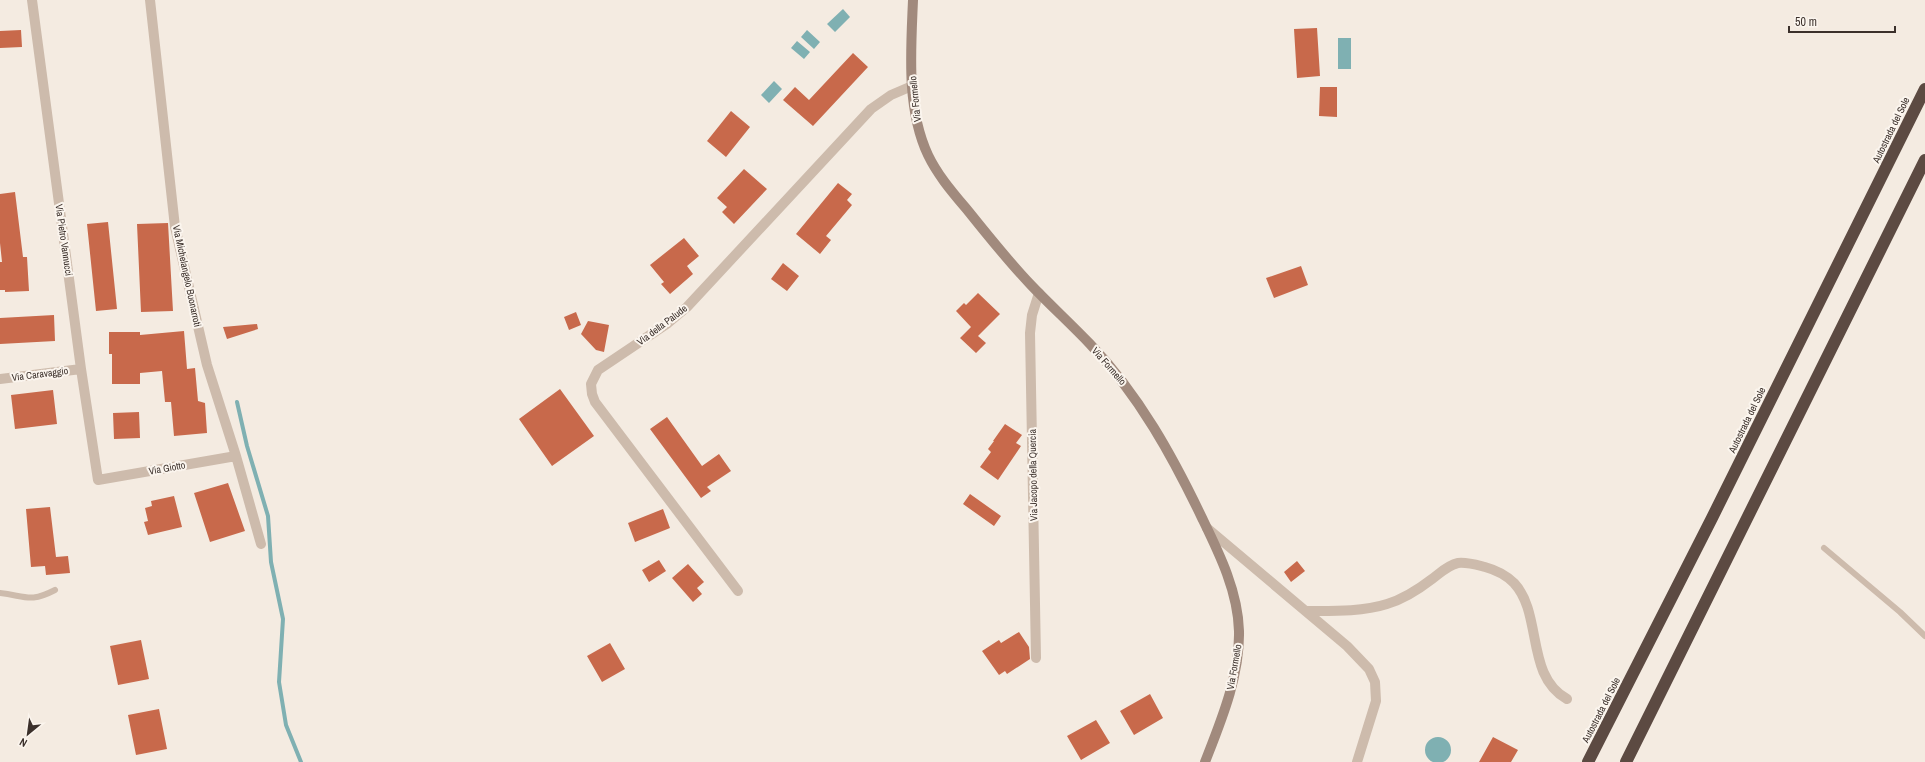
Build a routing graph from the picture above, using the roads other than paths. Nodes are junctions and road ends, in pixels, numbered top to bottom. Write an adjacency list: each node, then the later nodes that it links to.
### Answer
1 (32, 0): 8 (street, Via Pietro Vannucci)
2 (150, 0): 10 (street, Via Michelangelo Buonarroti)
3 (913, 0): 4 (main road, Via Formello)
4 (912, 86): 7 (main road, Via Formello); 16 (street, Via della Palude)
5 (1925, 89): 24 (highway, Autostrada del Sole)
6 (1925, 160): 25 (highway)
7 (1039, 293): 12 (main road, Via Formello); 20 (street, Via Jacopo della Quercia)
8 (81, 369): 9 (street, Via Caravaggio); 11 (street, Via Pietro Vannucci)
9 (0, 379)
10 (236, 456): 11 (street, Via Giotto); 13 (street, Via Michelangelo Buonarroti)
11 (98, 480)
12 (1207, 528): 18 (street); 22 (main road, Via Formello)
13 (261, 544)
14 (1824, 548): 19 (lane)
15 (55, 590): 17 (lane)
16 (738, 591)
17 (0, 593)
18 (1306, 611): 21 (street); 23 (street)
19 (1925, 636)
20 (1036, 658)
21 (1567, 699)
22 (1205, 762)
23 (1357, 762)
24 (1588, 762)
25 (1626, 762)

